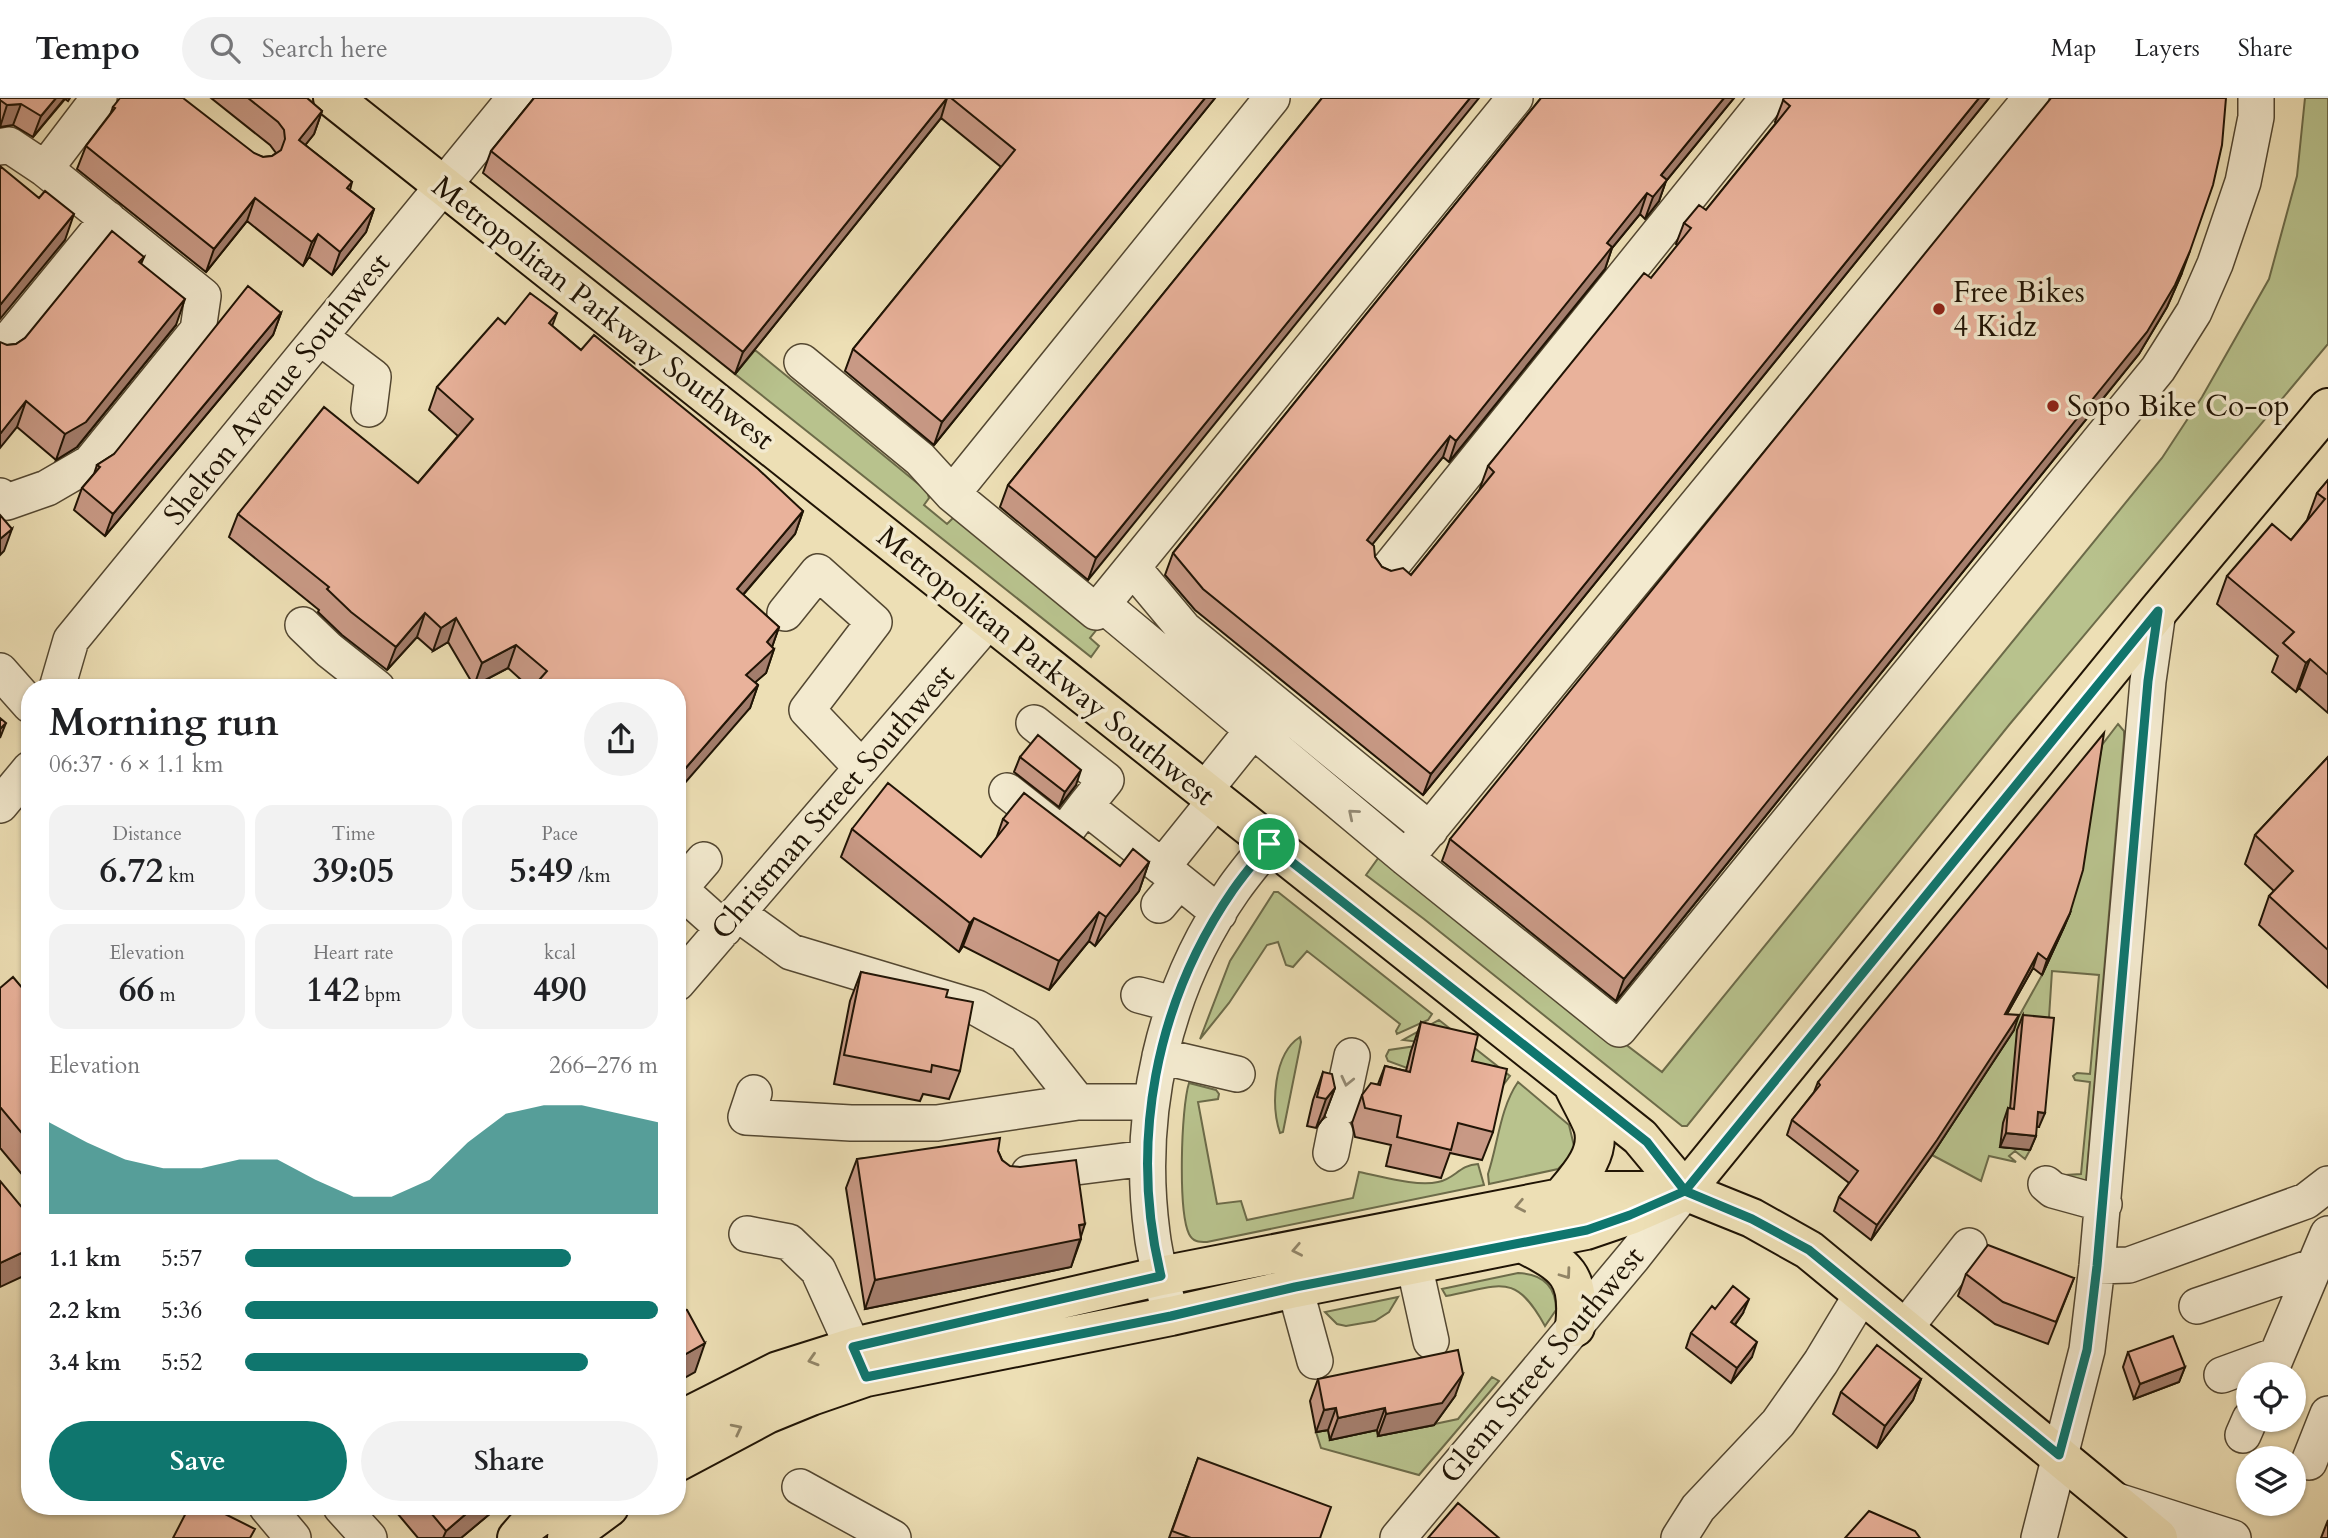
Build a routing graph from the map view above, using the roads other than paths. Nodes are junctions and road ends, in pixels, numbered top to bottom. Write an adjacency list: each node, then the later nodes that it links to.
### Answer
1 (99, 98): 10 (street)
2 (333, 98): 11 (main road, Metropolitan Parkway Southwest)
3 (515, 98): 11 (street, Shelton Avenue Southwest)
4 (1272, 98): 18 (street)
5 (1515, 98): 20 (street)
6 (1768, 98): 21 (street)
7 (2031, 98): 37 (street)
8 (2256, 98): 39 (street)
9 (0, 147): 10 (street)
10 (45, 169): 12 (street)
11 (443, 186): 13 (street, Shelton Avenue Southwest); 25 (main road, Metropolitan Parkway Southwest)
12 (108, 219): 14 (street); 19 (street)
13 (320, 337): 17 (street); 28 (street, Shelton Avenue Southwest)
14 (0, 351)
15 (802, 362): 18 (street)
16 (2328, 408): 23 (main road)
17 (369, 409)
18 (952, 494): 22 (street)
19 (0, 496)
20 (1133, 568): 22 (street); 37 (street)
21 (1386, 572)
22 (1103, 605): 32 (street)
23 (2158, 611): 61 (main road); 63 (street)
24 (785, 613): 33 (street)
25 (989, 620): 30 (main road, Metropolitan Parkway Southwest); 33 (street, Christman Street Southwest)
26 (303, 625): 29 (street)
27 (0, 671): 31 (street)
28 (60, 679)
29 (366, 679)
30 (1065, 681): 35 (main road, Metropolitan Parkway Southwest); 36 (street)
31 (21, 695)
32 (1253, 730): 35 (street); 39 (street, one-way to 32)
33 (862, 768): 45 (street, Christman Street Southwest)
34 (1007, 791): 36 (street)
35 (1210, 796): 38 (main road, Metropolitan Parkway Southwest); 42 (street)
36 (1085, 806): 42 (street)
37 (1430, 830): 39 (street)
38 (1269, 844): 44 (street); 52 (main road, Metropolitan Parkway Southwest)
39 (1406, 858)
40 (704, 860): 41 (street)
41 (686, 879)
42 (1167, 884): 44 (street)
43 (686, 893): 45 (street)
44 (1219, 913): 48 (street)
45 (731, 921): 46 (street, Christman Street Southwest); 54 (street)
46 (686, 974)
47 (1139, 995): 48 (street)
48 (1174, 1004): 49 (street)
49 (1160, 1056): 51 (street); 55 (street)
50 (1352, 1056): 56 (street, one-way to 56)
51 (1237, 1074)
52 (1571, 1082): 61 (main road, Metropolitan Parkway Southwest); 62 (main road)
53 (754, 1093): 54 (street)
54 (1078, 1102): 55 (street)
55 (1150, 1102): 57 (street)
56 (1336, 1131)
57 (1147, 1158): 58 (street); 73 (street)
58 (1007, 1176)
59 (2046, 1184): 63 (street)
60 (2328, 1184): 64 (street)
61 (1685, 1191): 62 (main road); 68 (main road); 75 (main road, Metropolitan Parkway Southwest); 79 (street, Glenn Street Southwest)
62 (1561, 1198): 73 (main road, one-way to 73)
63 (2104, 1204): 71 (street)
64 (2294, 1205): 65 (street); 71 (street)
65 (2328, 1221)
66 (747, 1234): 82 (street)
67 (2328, 1234): 72 (street)
68 (1522, 1243): 70 (main road); 79 (main road, one-way to 79)
69 (1969, 1247): 80 (street)
70 (1414, 1264): 74 (main road); 81 (street)
71 (2097, 1266): 89 (street)
72 (2315, 1266): 76 (street); 77 (street)
73 (1161, 1276): 78 (street); 82 (main road)
74 (1295, 1287): 78 (main road); 83 (street)
75 (1862, 1294): 80 (main road, Metropolitan Parkway Southwest); 102 (street)
76 (2315, 1305): 84 (street)
77 (2196, 1306)
78 (1171, 1316): 82 (main road)
79 (1575, 1327): 101 (street, Glenn Street Southwest)
80 (1905, 1328): 89 (main road, Metropolitan Parkway Southwest)
81 (1431, 1340)
82 (860, 1362): 88 (main road, one-way to 88); 90 (main road, one-way to 82)
83 (1315, 1362)
84 (2274, 1362)
85 (2236, 1372): 86 (street)
86 (2222, 1375)
87 (2328, 1414): 91 (street)
88 (686, 1417)
89 (2059, 1455): 93 (main road, Metropolitan Parkway Southwest); 103 (street)
90 (686, 1457)
91 (2309, 1462)
92 (800, 1487): 100 (street)
93 (2112, 1500): 104 (main road, Metropolitan Parkway Southwest); 105 (street)
94 (348, 1515): 97 (street)
95 (541, 1515): 98 (main road)
96 (598, 1515): 99 (main road)
97 (369, 1538)
98 (517, 1538)
99 (567, 1538)
100 (894, 1538)
101 (1398, 1538)
102 (1679, 1538)
103 (2039, 1538)
104 (2158, 1538)
105 (2233, 1538)

